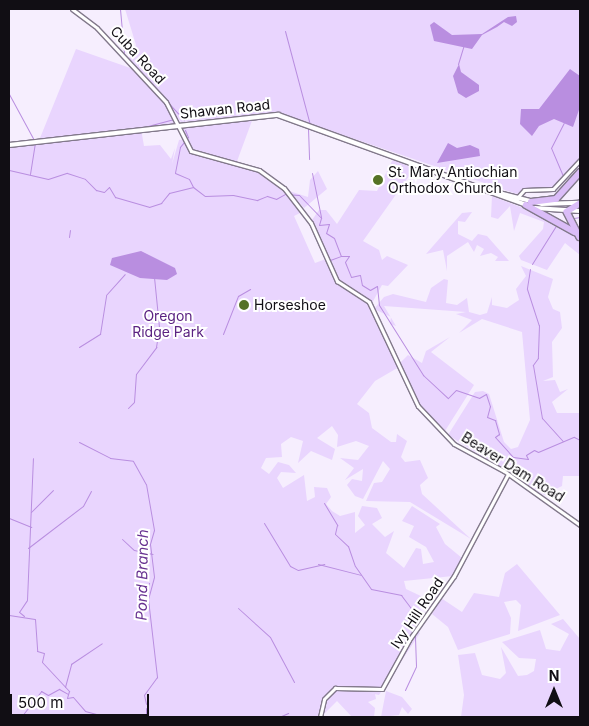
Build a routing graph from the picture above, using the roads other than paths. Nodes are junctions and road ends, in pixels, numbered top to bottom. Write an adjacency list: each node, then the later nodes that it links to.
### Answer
1 (72, 9): 2 (street, Cuba Road)
2 (179, 125): 3 (main road, Shawan Road); 6 (main road, Shawan Road); 14 (street, Beaver Dam Road)
3 (9, 145)
4 (580, 160): 8 (street)
5 (580, 172): 9 (highway)
6 (492, 191): 7 (main road, Shawan Road); 8 (main road, Shawan Road)
7 (504, 197): 8 (main road, Shawan Road); 9 (main road, Shawan Road)
8 (516, 199): 9 (main road, Shawan Road)
9 (528, 204): 10 (main road, Shawan Road); 11 (main road, Shawan Road); 13 (highway)
10 (580, 204): 11 (highway)
11 (567, 212): 12 (main road, Shawan Road); 13 (highway)
12 (580, 212)
13 (578, 235)
14 (508, 474): 15 (street, Beaver Dam Road); 16 (street, Ivy Hill Road)
15 (580, 525)
16 (320, 717)

